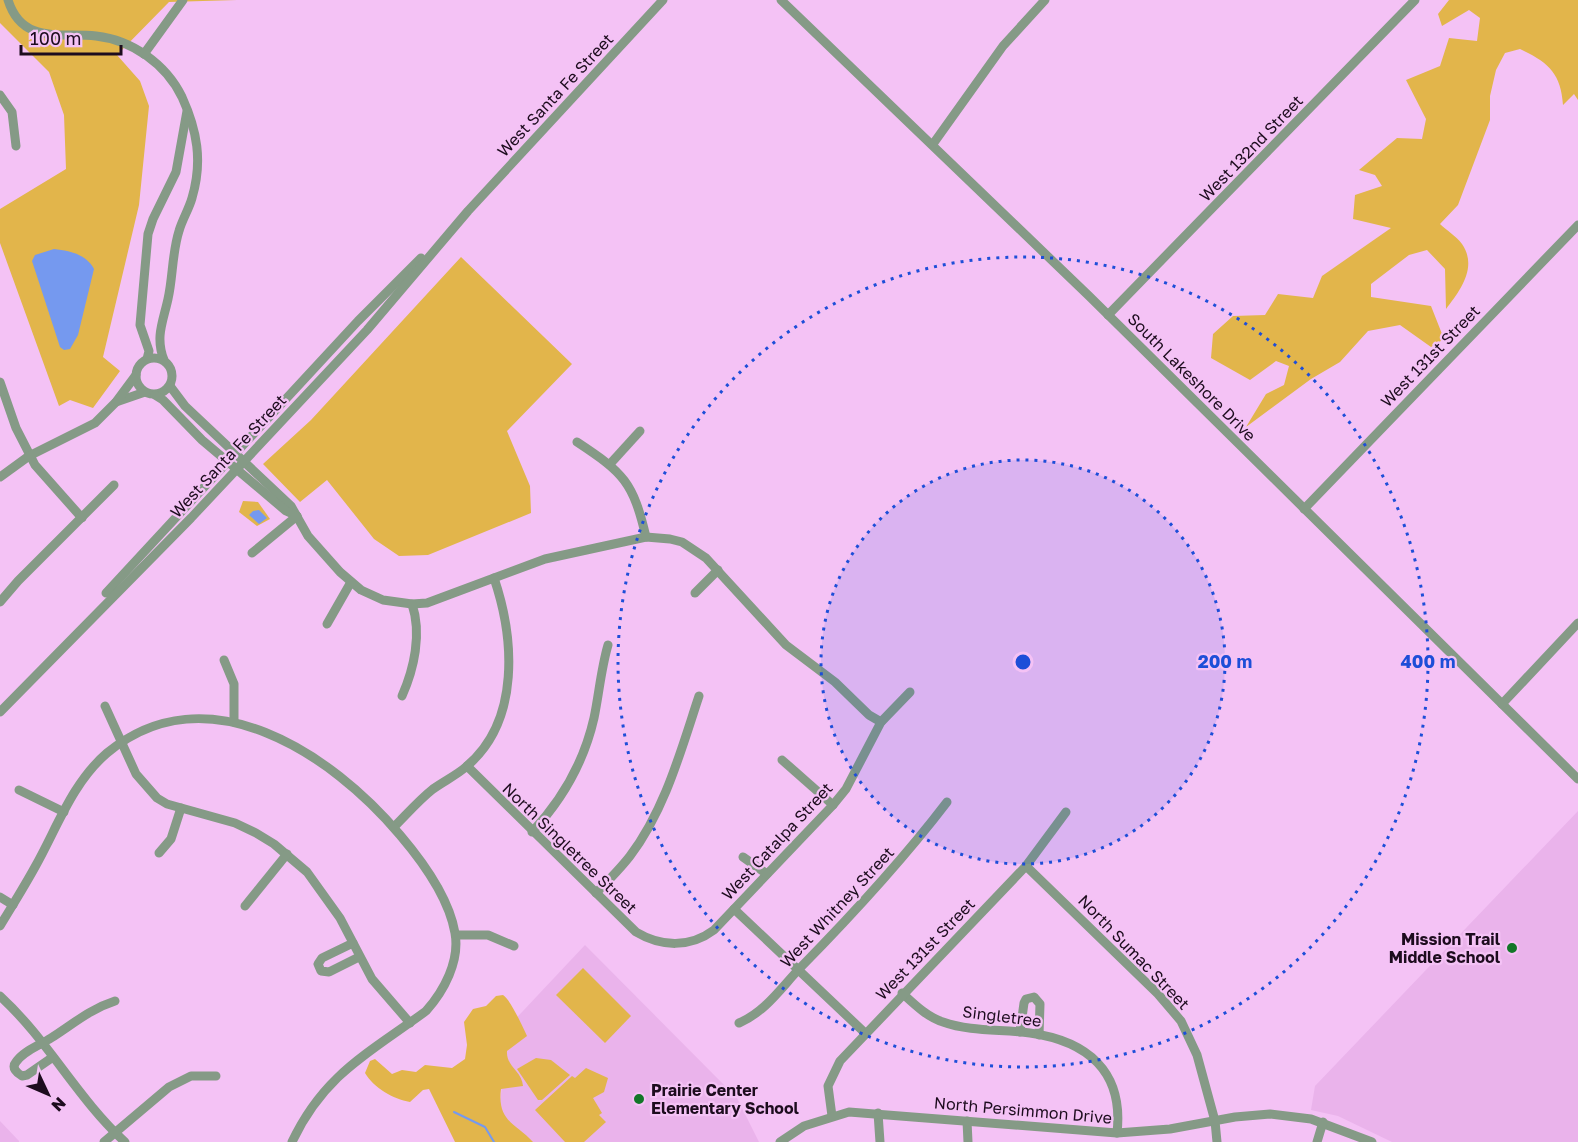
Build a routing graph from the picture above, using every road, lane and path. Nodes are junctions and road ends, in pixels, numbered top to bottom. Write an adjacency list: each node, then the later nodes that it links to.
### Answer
1 (8, 0): 7 (street)
2 (183, 0): 7 (street)
3 (663, 0): 12 (street, West Santa Fe Street)
4 (781, 0): 10 (street, South Lakeshore Drive)
5 (1045, 0): 10 (street)
6 (1415, 0): 14 (street, West 132nd Street)
7 (144, 54): 9 (street)
8 (0, 95): 11 (street)
9 (187, 111): 15 (street); 16 (street)
10 (933, 144): 14 (street, South Lakeshore Drive)
11 (16, 146)
12 (468, 211): 24 (street, West Santa Fe Street); 26 (street, West Santa Fe Street)
13 (1578, 225): 32 (street, West 131st Street)
14 (1108, 315): 32 (street, South Lakeshore Drive)
15 (147, 359): 16 (street); 17 (street)
16 (164, 360): 19 (street)
17 (136, 375): 20 (street); 21 (street)
18 (0, 382): 25 (street)
19 (170, 386): 20 (street); 24 (street)
20 (150, 393): 21 (street); 27 (street)
21 (116, 402): 25 (street)
22 (640, 431): 28 (street)
23 (577, 442): 28 (street)
24 (236, 452): 26 (street); 27 (street, West Santa Fe Street)
25 (29, 456): 30 (street); 34 (street)
26 (245, 460): 29 (street, West Santa Fe Street); 33 (street)
27 (227, 462): 29 (street); 50 (street, West Santa Fe Street)
28 (610, 464): 35 (street)
29 (236, 470): 33 (street); 53 (street, West Santa Fe Street)
30 (0, 477)
31 (114, 485): 34 (street)
32 (1304, 509): 51 (street, South Lakeshore Drive)
33 (297, 516): 36 (street); 39 (street)
34 (82, 518): 41 (street)
35 (646, 537): 37 (street); 38 (street)
36 (252, 553)
37 (718, 570): 40 (street); 55 (street)
38 (494, 578): 42 (street); 58 (street)
39 (351, 582): 42 (street); 44 (street)
40 (695, 593)
41 (0, 602)
42 (412, 604): 48 (street)
43 (1578, 623): 51 (street)
44 (327, 624)
45 (608, 645): 67 (street)
46 (224, 660): 54 (street)
47 (910, 692): 55 (street, West Catalpa Street)
48 (402, 696)
49 (699, 696): 73 (street)
50 (0, 703)
51 (1502, 704): 59 (street, South Lakeshore Drive)
52 (105, 706): 56 (street)
53 (0, 712)
54 (234, 722): 56 (street); 66 (street)
55 (881, 722): 62 (street, West Catalpa Street)
56 (121, 744): 63 (street); 64 (street)
57 (782, 760): 62 (street)
58 (467, 766): 66 (street); 67 (street, North Singletree Street)
59 (1578, 780)
60 (19, 790): 64 (street)
61 (947, 802): 84 (street, West Whitney Street)
62 (833, 805): 72 (street, West Catalpa Street)
63 (181, 808): 68 (street); 69 (street)
64 (64, 812): 75 (street)
65 (1066, 812): 71 (street, West 131st Street)
66 (393, 827): 79 (street)
67 (532, 832): 73 (street, North Singletree Street)
68 (159, 853)
69 (287, 854): 76 (street); 81 (street)
70 (743, 857): 72 (street)
71 (1026, 866): 85 (street, West 131st Street); 99 (street, North Sumac Street)
72 (767, 874): 77 (street, West Catalpa Street)
73 (596, 893): 80 (street, North Singletree Street)
74 (0, 897): 75 (street)
75 (13, 905): 78 (street)
76 (245, 906)
77 (734, 909): 80 (street, West Catalpa Street); 84 (street)
78 (0, 926)
79 (456, 935): 82 (street); 88 (street)
80 (658, 942)
81 (353, 943): 83 (street); 83 (street)
82 (514, 945)
83 (359, 957): 88 (street)
84 (797, 971): 89 (street, West Whitney Street); 90 (street)
85 (902, 993): 90 (street, West 131st Street); 91 (street, Singletree)
86 (0, 996): 93 (street)
87 (115, 1001): 93 (street)
88 (410, 1023): 105 (street)
89 (739, 1023)
90 (864, 1032): 97 (street, West 131st Street)
91 (1020, 1032): 92 (street, Singletree); 92 (street)
92 (1039, 1035): 102 (street, Singletree)
93 (43, 1042): 94 (street); 94 (street)
94 (53, 1057): 101 (street)
95 (216, 1076): 101 (street)
96 (878, 1113): 97 (street, North Persimmon Drive); 98 (street, North Persimmon Drive); 107 (street)
97 (832, 1116): 106 (street, North Persimmon Drive)
98 (967, 1121): 102 (street, North Persimmon Drive); 108 (street)
99 (1215, 1121): 100 (street, North Persimmon Drive); 102 (street, North Persimmon Drive); 109 (street, North Sumac Street)
100 (1323, 1122): 110 (street); 111 (street, North Persimmon Drive)
101 (115, 1132): 103 (street); 104 (street)
102 (1117, 1133)
103 (104, 1142)
104 (125, 1142)
105 (292, 1142)
106 (780, 1142)
107 (880, 1142)
108 (968, 1142)
109 (1217, 1142)
110 (1317, 1142)
111 (1372, 1142)

